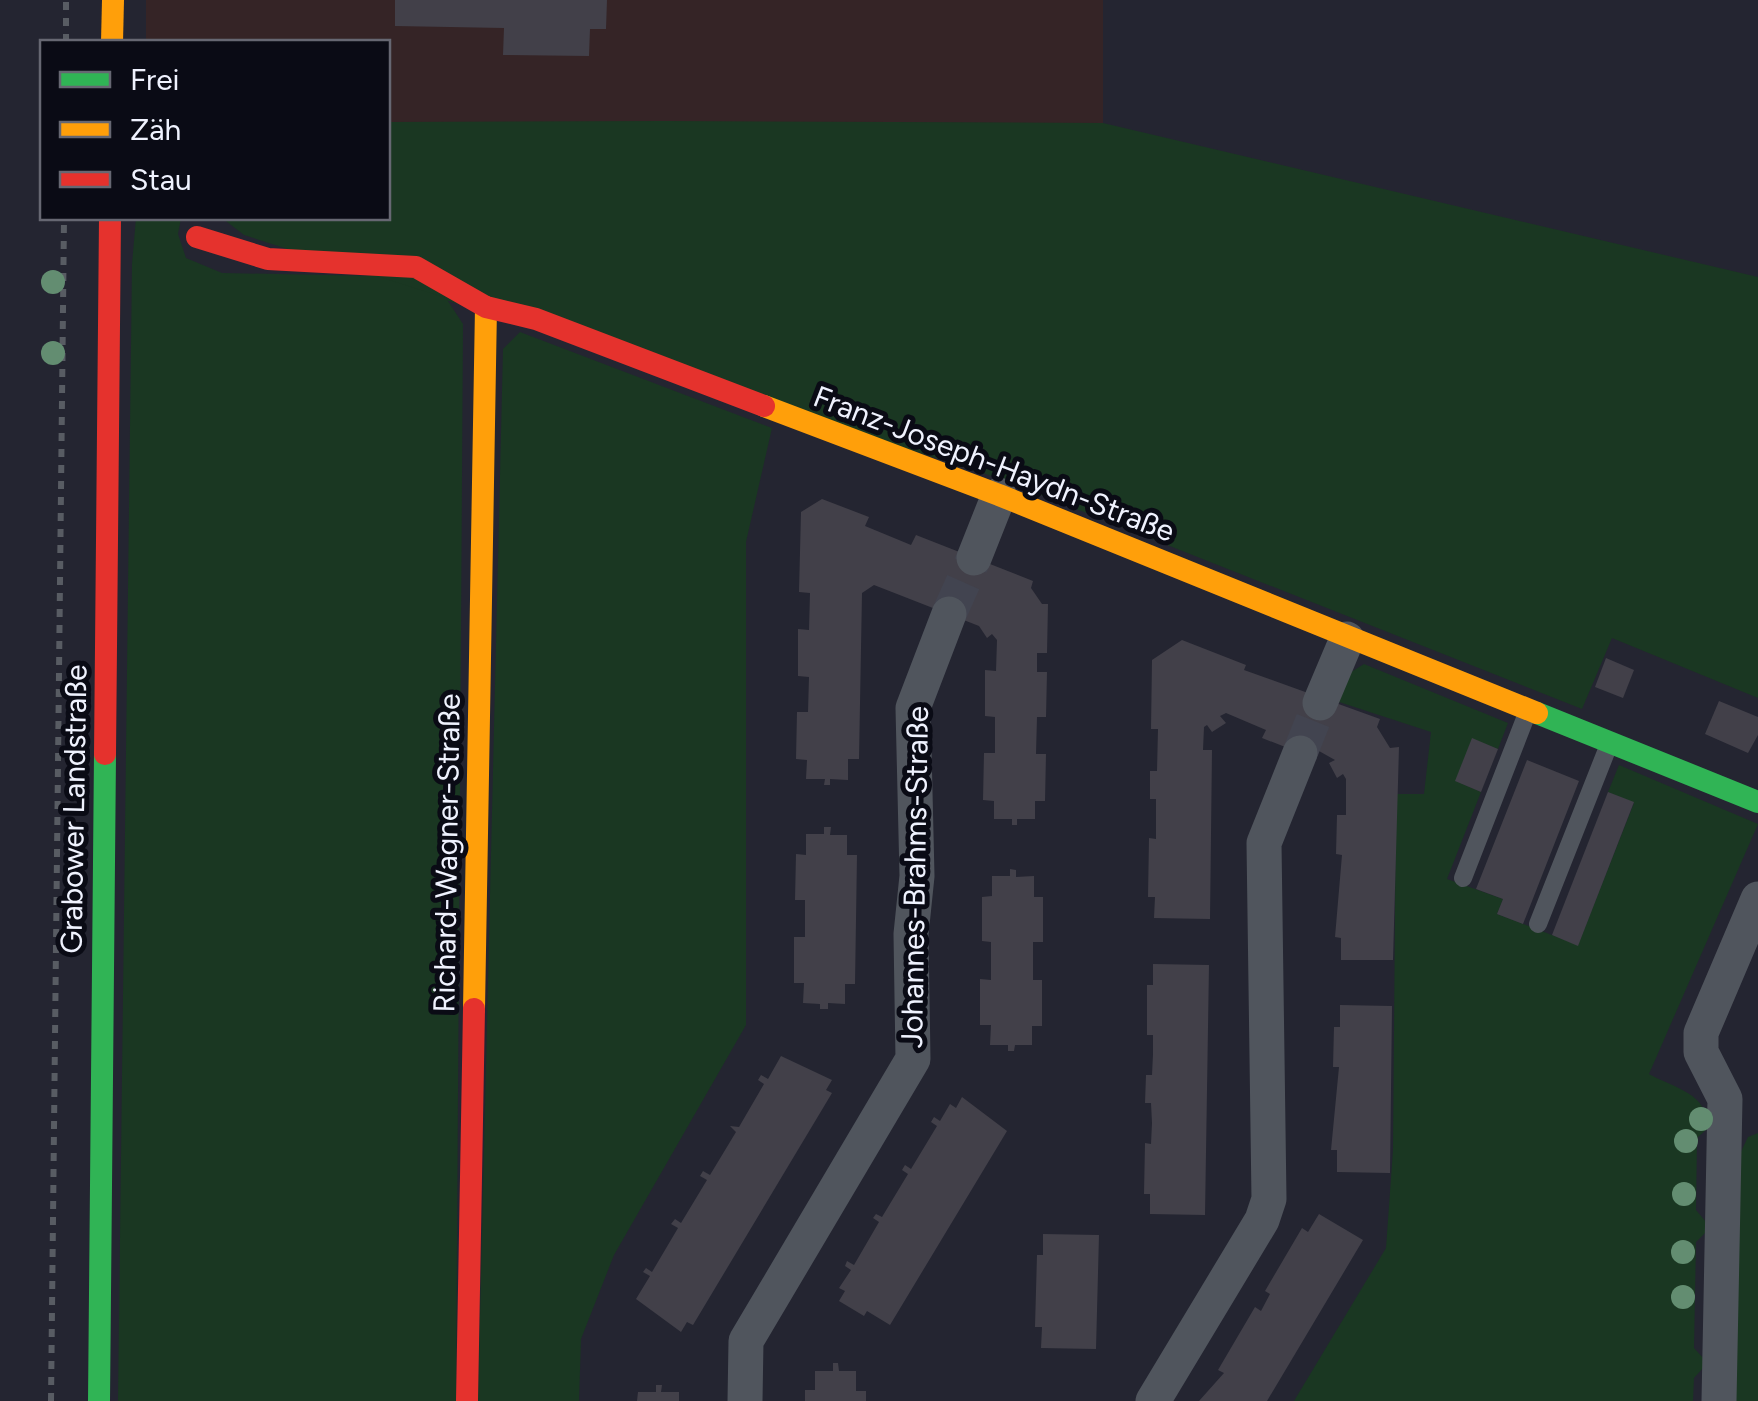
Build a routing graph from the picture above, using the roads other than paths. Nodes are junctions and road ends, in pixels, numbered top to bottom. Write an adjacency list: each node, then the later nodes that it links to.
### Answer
1 (113, 0): 2 (street)
2 (112, 40)
3 (110, 220): 18 (street, Grabower Landstraße)
4 (197, 237): 5 (street, Franz-Joseph-Haydn-Straße)
5 (486, 307): 6 (street, Franz-Joseph-Haydn-Straße); 19 (street, Richard-Wagner-Straße)
6 (999, 495): 7 (street); 9 (street, Franz-Joseph-Haydn-Straße)
7 (974, 558)
8 (949, 614): 20 (street, Johannes-Brahms-Straße)
9 (1347, 640): 10 (street); 11 (street, Franz-Joseph-Haydn-Straße)
10 (1320, 703)
11 (1528, 710): 12 (street, Franz-Joseph-Haydn-Straße); 15 (lane)
12 (1610, 742): 14 (street, Franz-Joseph-Haydn-Straße); 17 (lane)
13 (1300, 753): 21 (street)
14 (1758, 802)
15 (1463, 878)
16 (1758, 900): 22 (street)
17 (1538, 924)
18 (99, 1401)
19 (467, 1401)
20 (745, 1401)
21 (1152, 1401)
22 (1720, 1401)

